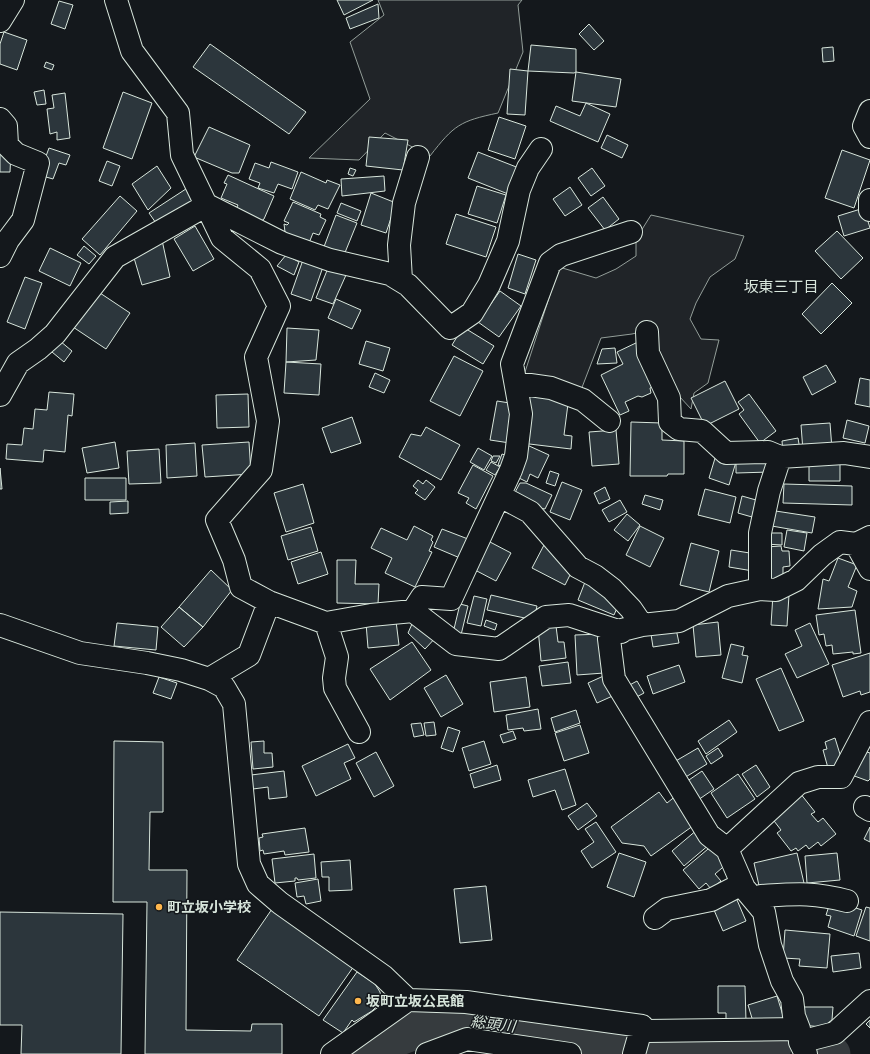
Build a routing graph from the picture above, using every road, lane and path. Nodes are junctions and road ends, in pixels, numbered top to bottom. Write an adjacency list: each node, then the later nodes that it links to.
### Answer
1 (13, 0): 3 (street)
2 (116, 0): 10 (street)
3 (0, 21)
4 (870, 111): 6 (street)
5 (0, 119): 13 (street)
6 (870, 137)
7 (542, 148): 14 (street)
8 (418, 157): 14 (street)
9 (870, 200): 11 (street)
10 (207, 205): 14 (street); 17 (street); 25 (street)
11 (870, 210)
12 (631, 232): 16 (street)
13 (0, 256)
14 (401, 280)
15 (647, 332): 19 (street)
16 (516, 383): 18 (street); 21 (street)
17 (0, 395)
18 (609, 421)
19 (780, 457): 20 (street); 24 (street)
20 (870, 457)
21 (500, 496): 26 (street); 29 (street)
22 (863, 541): 23 (street); 24 (street)
23 (870, 569)
24 (760, 589): 29 (street)
25 (269, 602): 27 (street); 31 (street)
26 (413, 611): 27 (street); 30 (street)
27 (326, 623): 33 (street)
28 (0, 625): 31 (street)
29 (642, 625): 30 (street)
30 (621, 632): 34 (street)
31 (209, 679): 38 (street)
32 (870, 722): 34 (street)
33 (359, 732)
34 (727, 849): 35 (street)
35 (748, 892): 36 (street); 37 (street); 41 (street)
36 (847, 901)
37 (654, 918)
38 (408, 1000): 40 (street); 42 (street)
39 (870, 1002): 41 (street)
40 (642, 1026): 41 (street); 46 (street)
41 (802, 1042)
42 (359, 1046): 43 (street)
43 (332, 1054)
44 (427, 1054): 45 (street)
45 (570, 1054)
46 (634, 1054)

